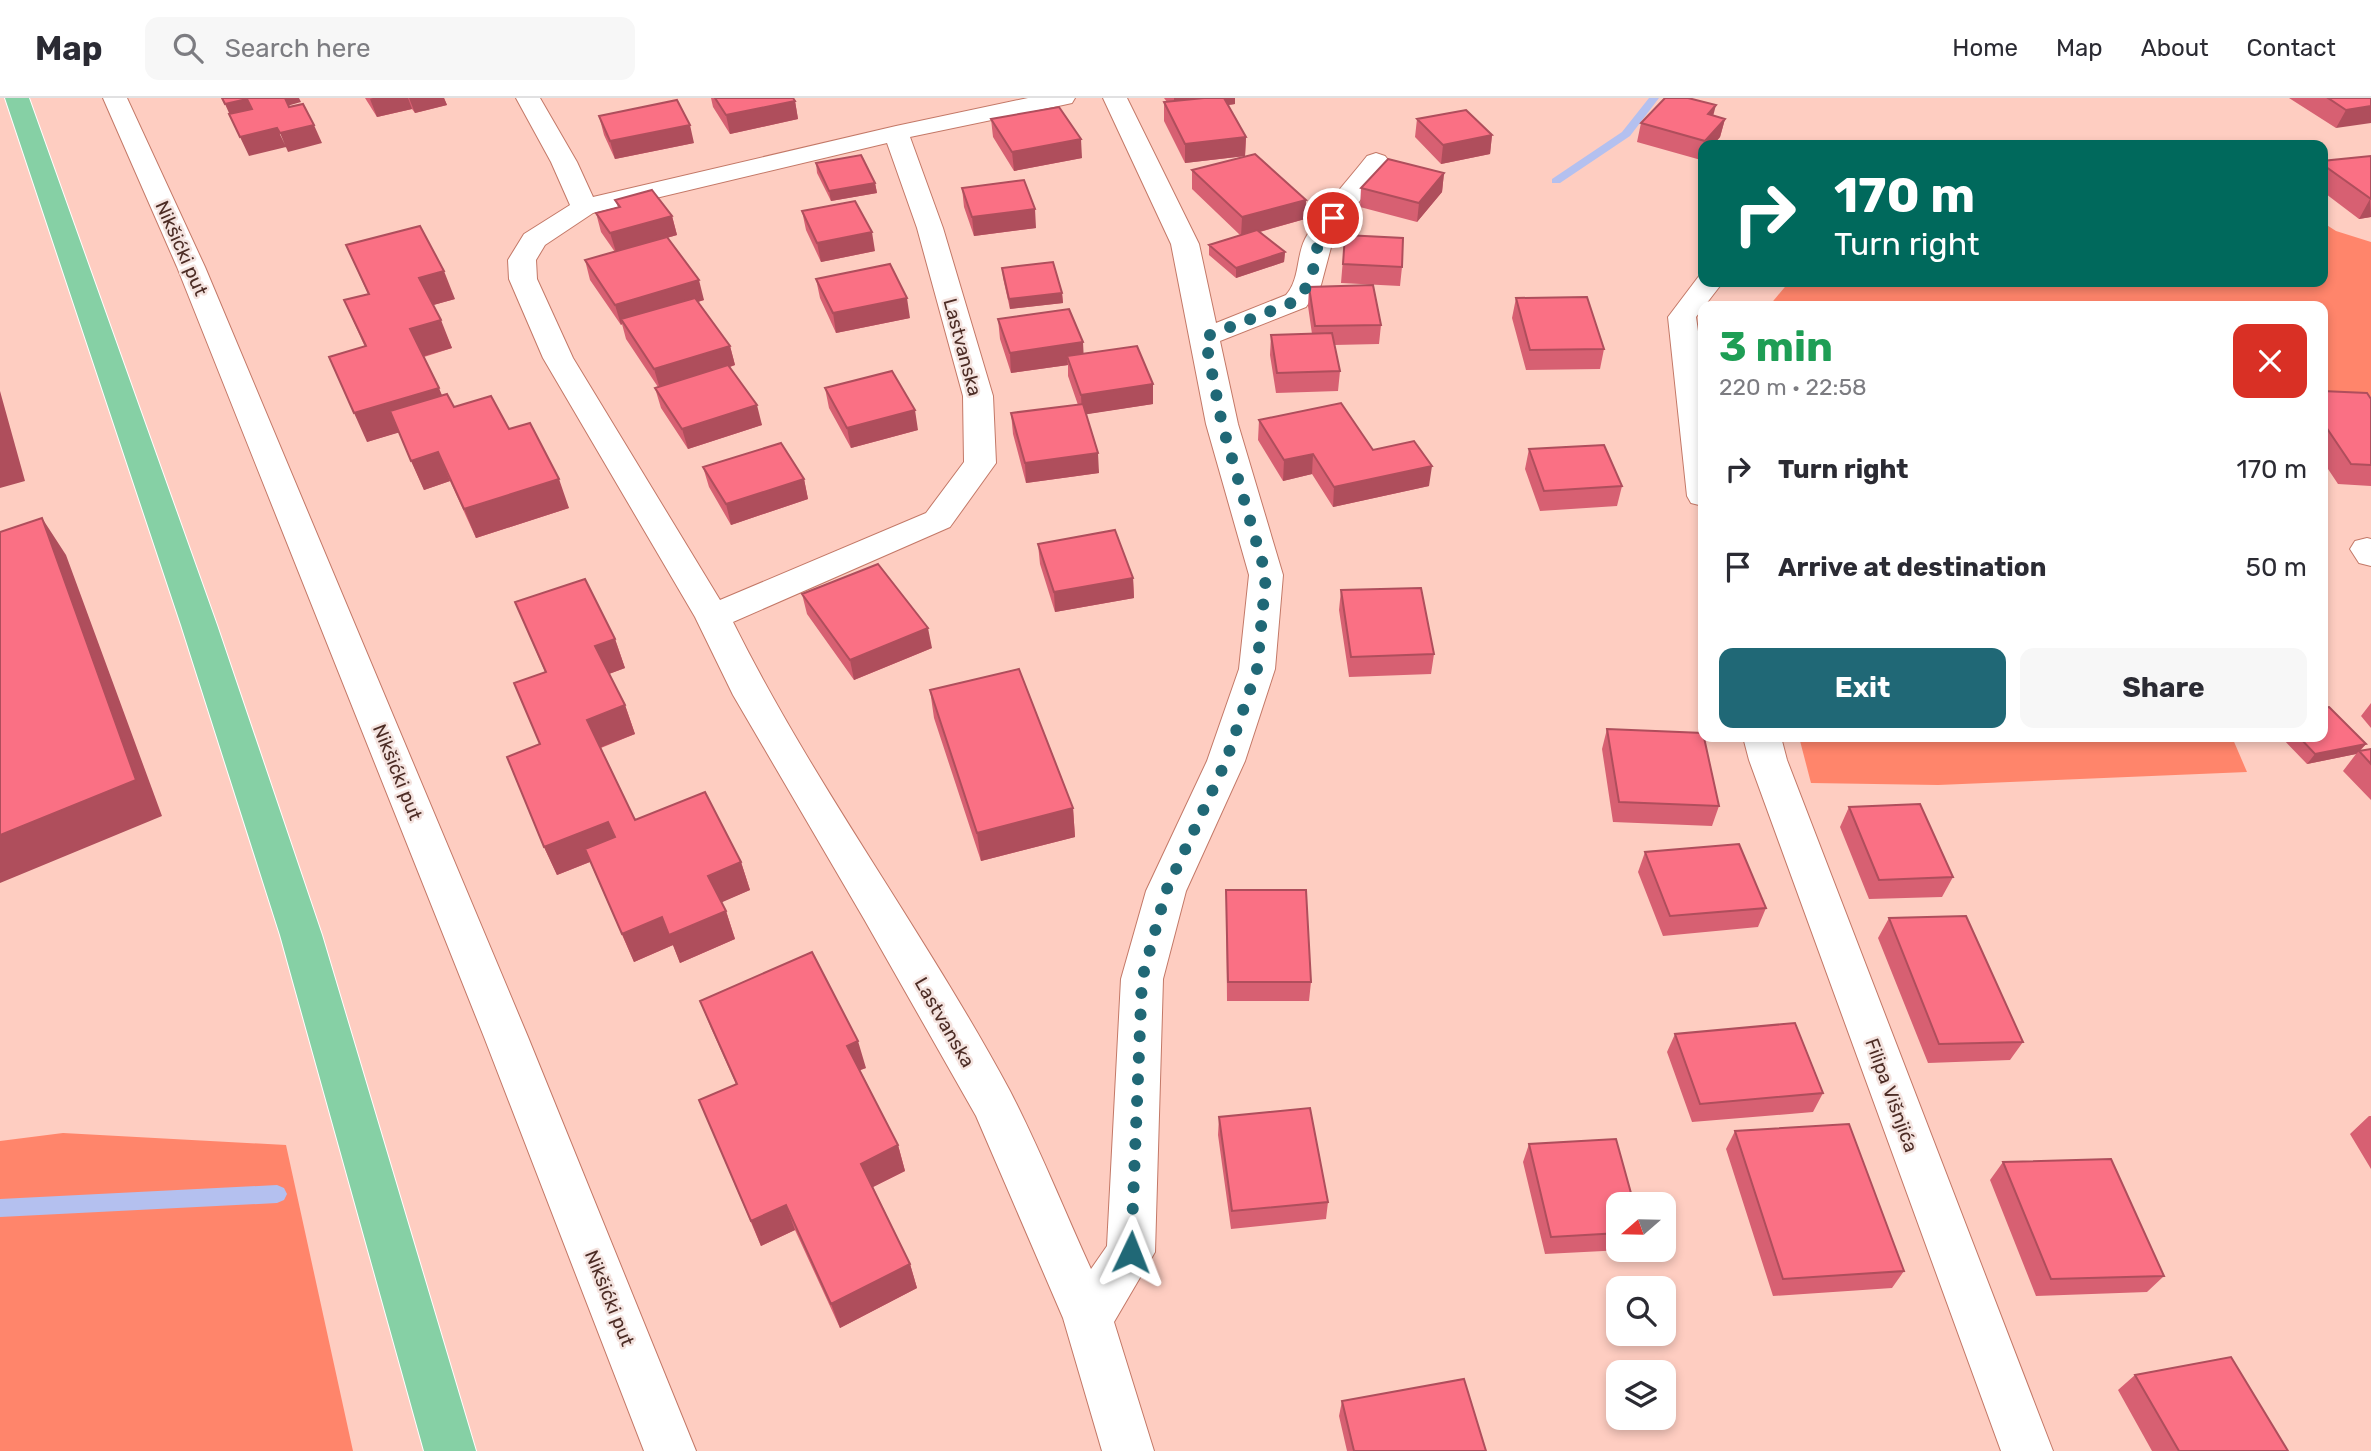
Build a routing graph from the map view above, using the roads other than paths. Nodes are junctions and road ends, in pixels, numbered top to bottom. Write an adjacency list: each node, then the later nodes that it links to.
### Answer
1 (17, 98): 15 (main road)
2 (114, 98): 16 (street, Nikšićki put)
3 (527, 98): 8 (street)
4 (1063, 98): 6 (street)
5 (1115, 98): 10 (street)
6 (896, 133): 8 (street); 12 (street, Lastvanska)
7 (1376, 161): 10 (street)
8 (584, 207): 12 (street, Lastvanska)
9 (1705, 287): 11 (street)
10 (1205, 337): 14 (street)
11 (1698, 453)
12 (713, 617): 14 (street, Lastvanska)
13 (1763, 742): 18 (street, Filipa Višnjića)
14 (1088, 1318): 17 (street, Lastvanska)
15 (450, 1451)
16 (670, 1451)
17 (1128, 1451)
18 (2027, 1451)

